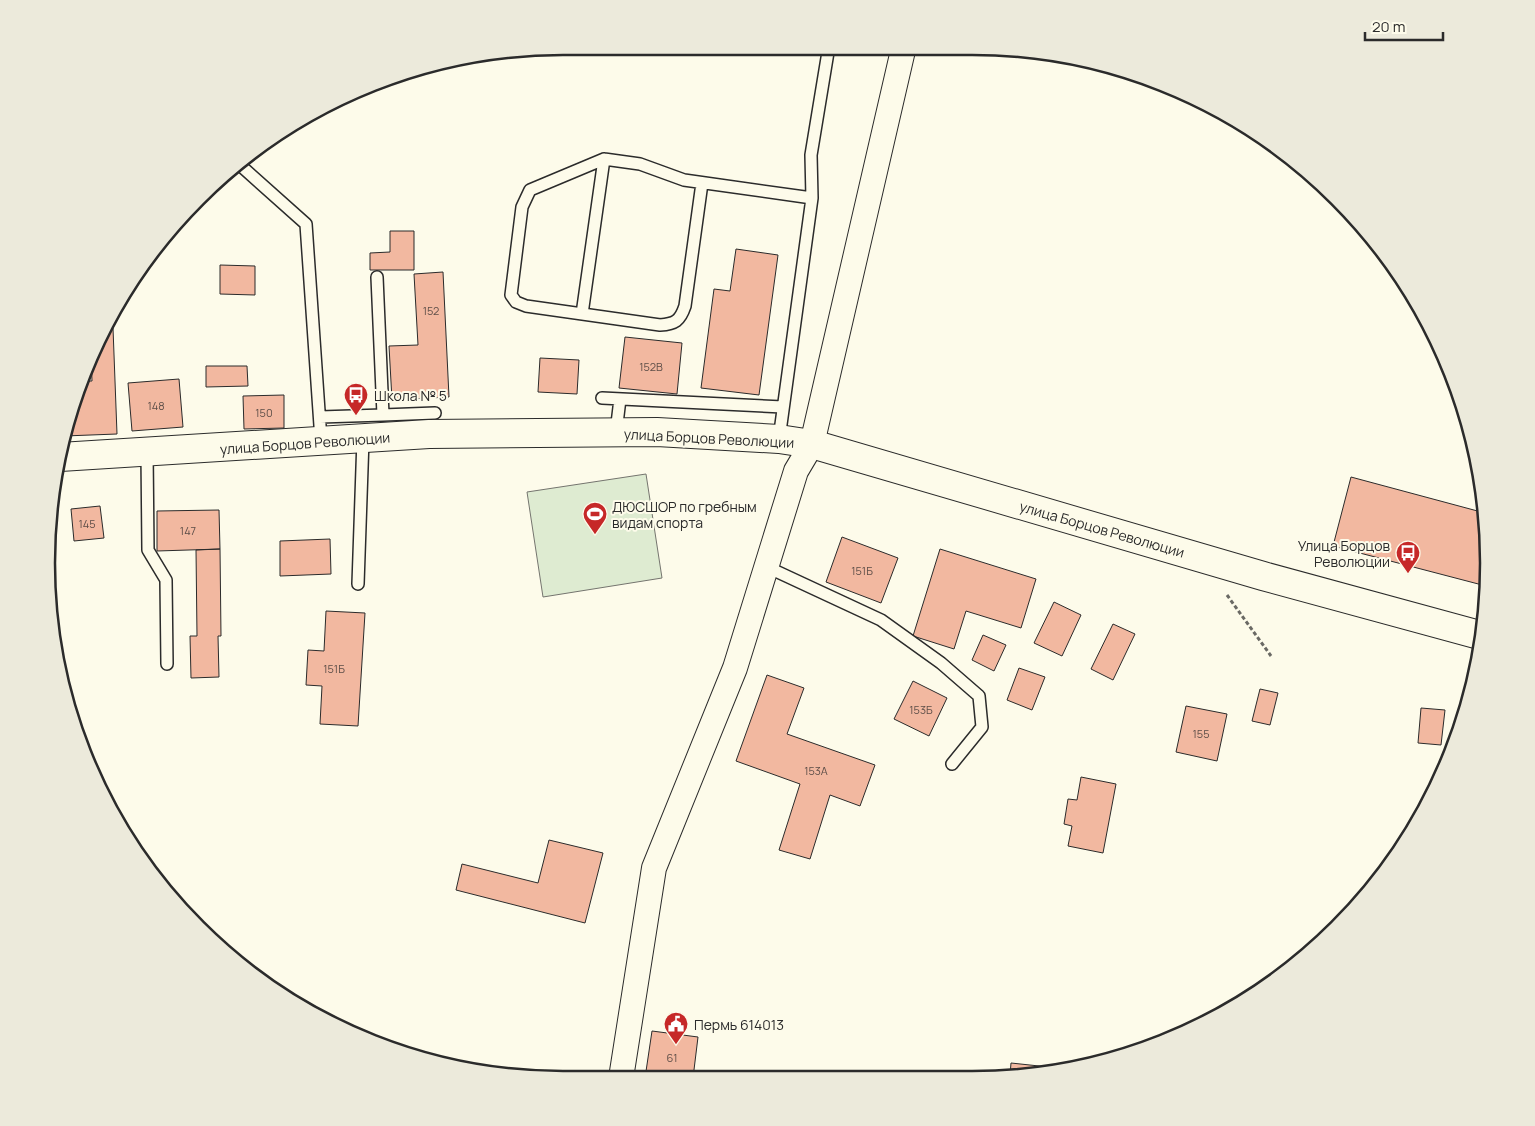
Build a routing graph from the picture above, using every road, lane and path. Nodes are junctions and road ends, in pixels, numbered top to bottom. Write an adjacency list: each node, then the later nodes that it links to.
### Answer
1 (827, 55): 6 (lane)
2 (902, 55): 18 (street)
3 (604, 159): 5 (lane); 8 (lane); 8 (lane)
4 (244, 168): 14 (lane)
5 (702, 183): 6 (lane); 8 (lane)
6 (812, 198): 11 (lane)
7 (377, 277): 13 (lane)
8 (582, 314)
9 (602, 398): 10 (lane)
10 (620, 399): 11 (lane); 15 (lane)
11 (783, 408): 17 (lane)
12 (435, 413): 13 (lane)
13 (383, 415): 14 (lane)
14 (321, 429): 16 (street, улица Борцов Революции); 19 (street, улица Борцов Революции)
15 (616, 432): 16 (street, улица Борцов Революции); 17 (street, улица Борцов Революции)
16 (363, 439): 22 (lane)
17 (779, 439): 18 (street, улица Борцов Революции)
18 (812, 444): 21 (street); 24 (street, улица Борцов Революции)
19 (147, 452): 20 (street, улица Борцов Революции); 26 (lane)
20 (67, 457)
21 (767, 567): 27 (lane); 28 (street)
22 (358, 584)
23 (1227, 595): 25 (path)
24 (1475, 634)
25 (1271, 656)
26 (167, 664)
27 (952, 764)
28 (622, 1071)

